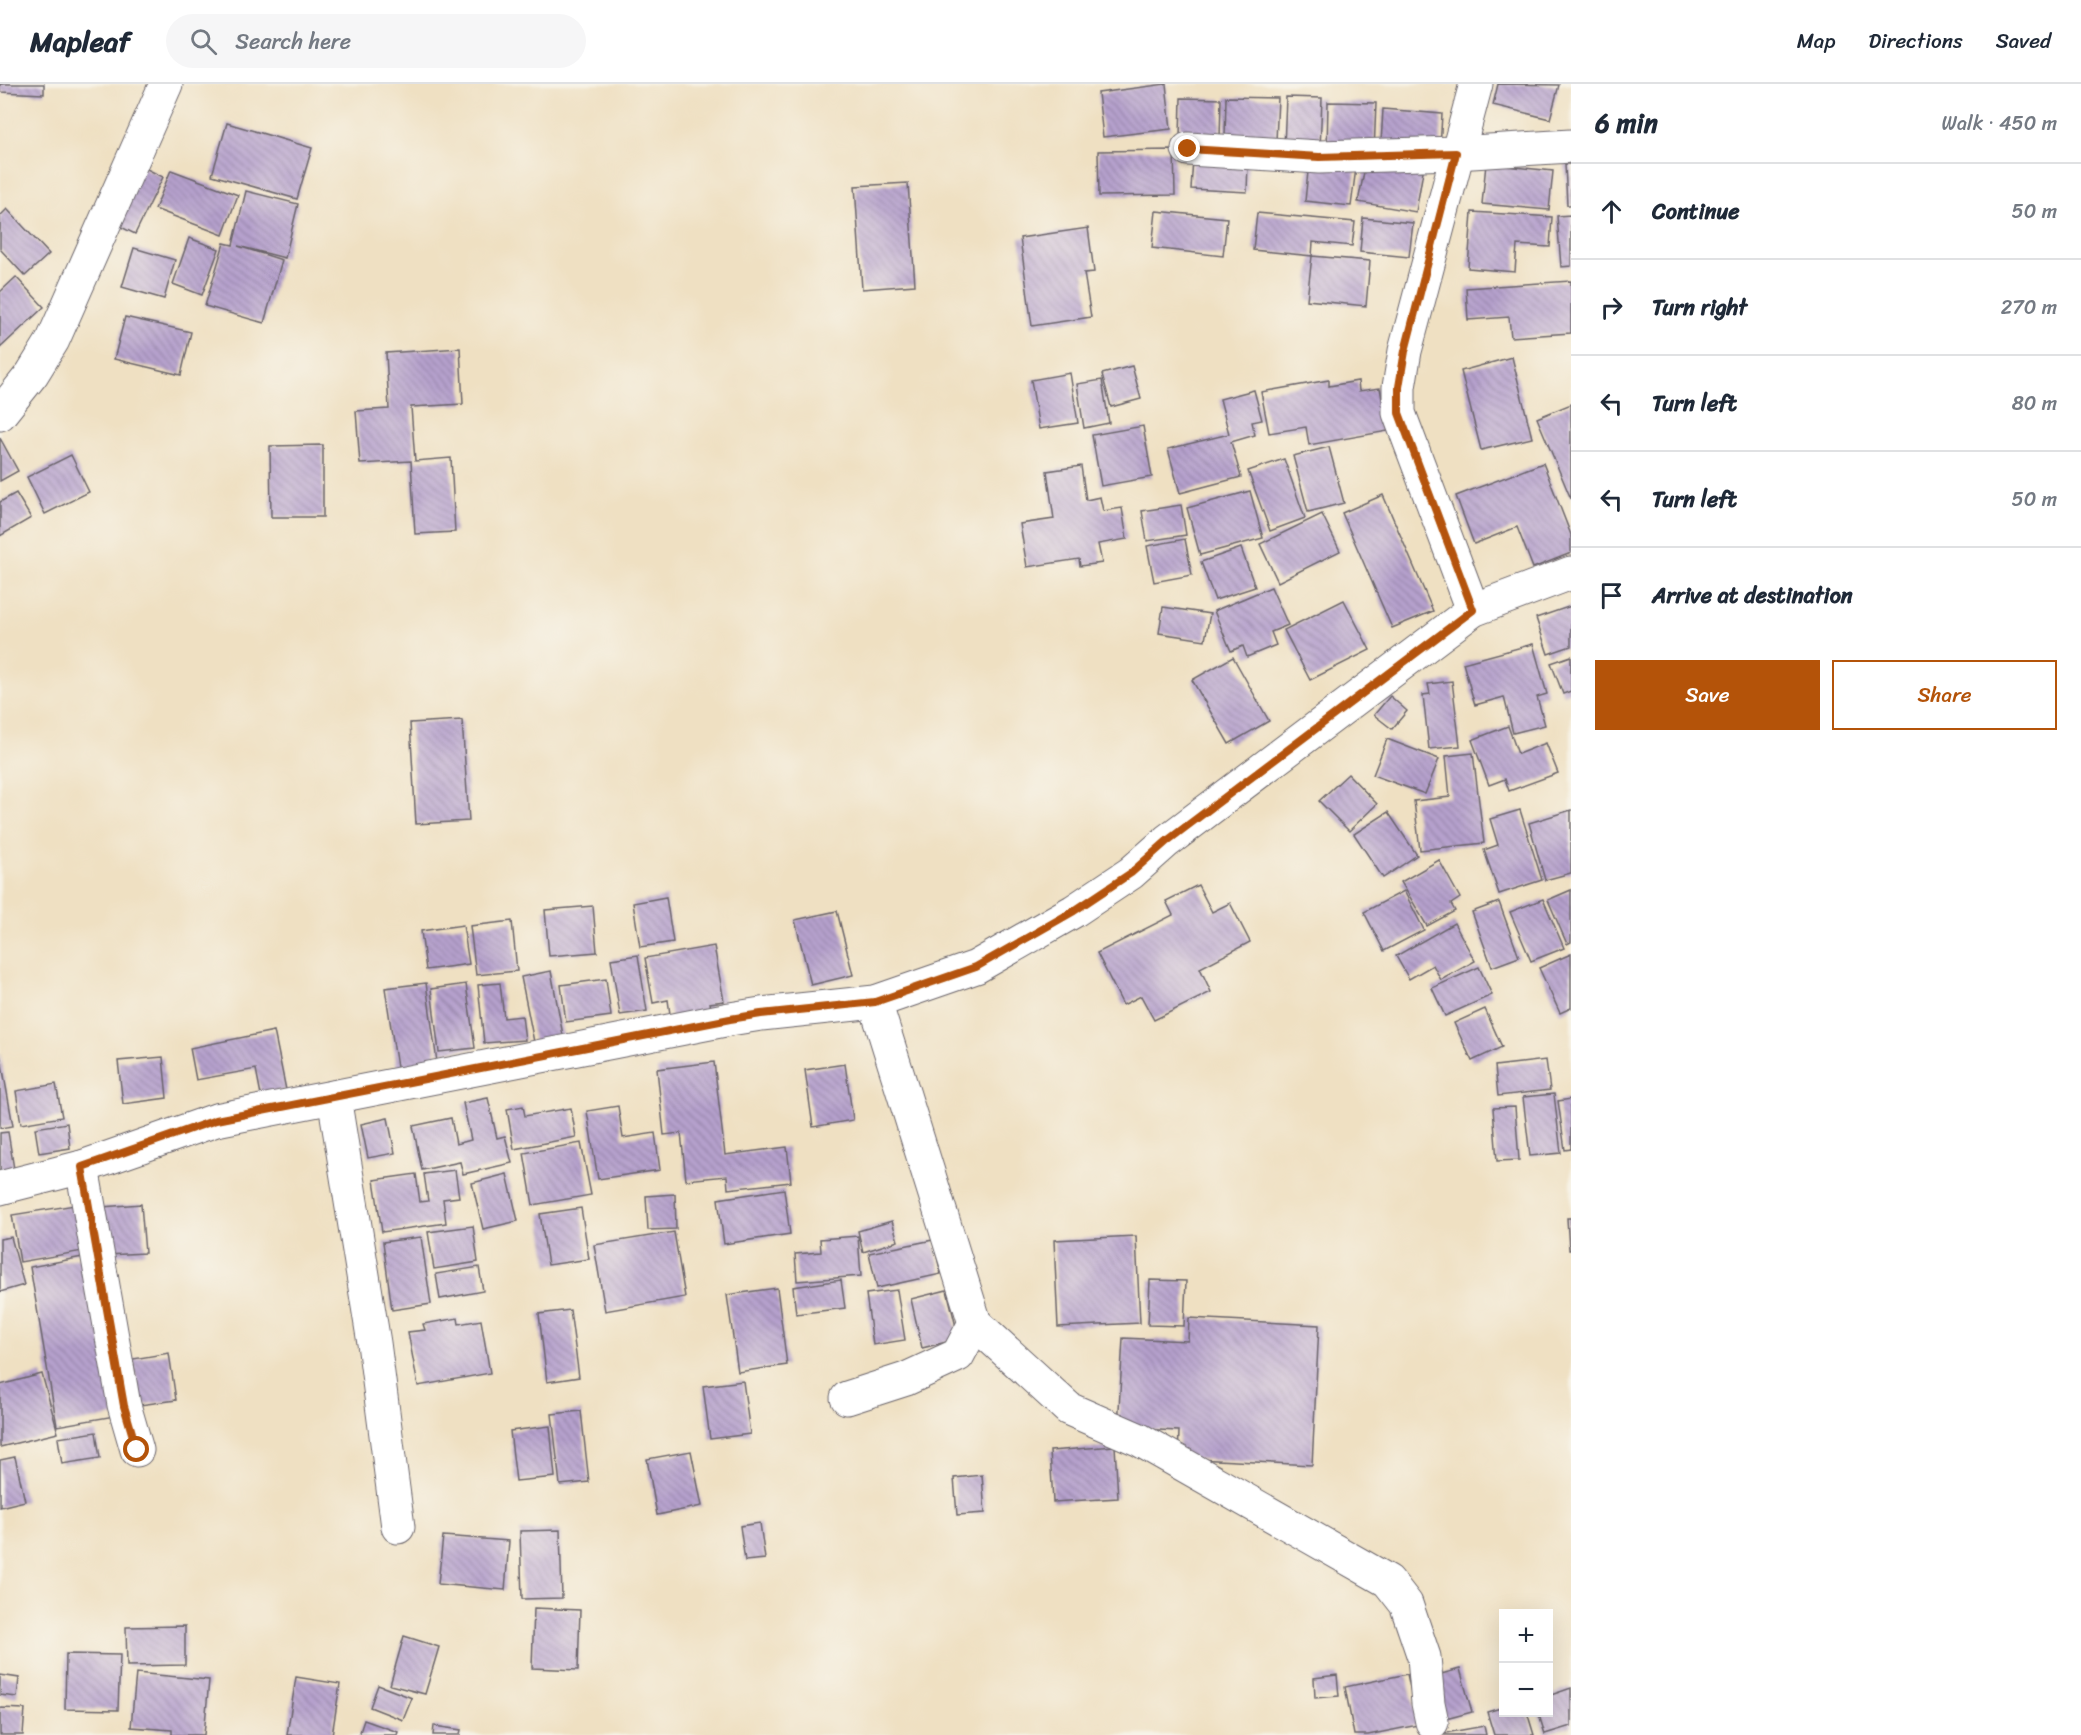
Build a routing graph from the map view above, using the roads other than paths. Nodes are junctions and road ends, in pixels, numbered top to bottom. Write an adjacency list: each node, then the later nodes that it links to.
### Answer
1 (166, 84): 6 (street)
2 (1476, 84): 5 (street)
3 (1571, 147): 5 (street)
4 (1188, 149): 5 (street)
5 (1456, 153): 8 (street)
6 (0, 414)
7 (1571, 573): 8 (street)
8 (1473, 610): 9 (street)
9 (875, 1002): 10 (street); 13 (street)
10 (334, 1097): 11 (street); 16 (street)
11 (82, 1167): 12 (street); 15 (street)
12 (0, 1188)
13 (975, 1323): 14 (street); 17 (street)
14 (848, 1398)
15 (137, 1450)
16 (398, 1527)
17 (1432, 1722)

